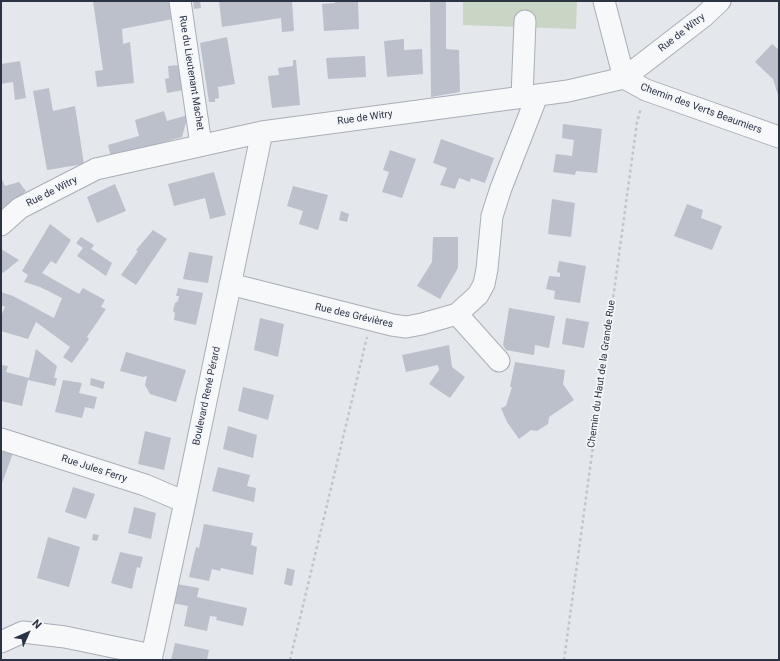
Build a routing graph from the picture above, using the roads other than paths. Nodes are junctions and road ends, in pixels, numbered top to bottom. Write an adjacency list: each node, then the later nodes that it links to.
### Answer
1 (180, 1): 9 (street, Rue du Lieutenant Machet)
2 (604, 1): 5 (street)
3 (720, 1): 5 (street, Rue de Witry)
4 (525, 21): 6 (street, Rue des Grévières)
5 (624, 78): 6 (street, Rue de Witry); 8 (street, Chemin des Verts Beaumiers)
6 (529, 96): 7 (street, Rue de Witry); 12 (street, Rue des Grévières)
7 (262, 132): 9 (street, Rue de Witry); 11 (street, Boulevard René Pérard)
8 (779, 138)
9 (202, 145): 10 (street, Rue de Witry)
10 (1, 225)
11 (230, 284): 12 (street, Rue des Grévières); 15 (street, Boulevard René Pérard)
12 (457, 314): 13 (street)
13 (499, 361)
14 (1, 439): 15 (street, Rue Jules Ferry)
15 (186, 502): 17 (street, Boulevard René Pérard)
16 (1, 642): 17 (street)
17 (151, 658)

